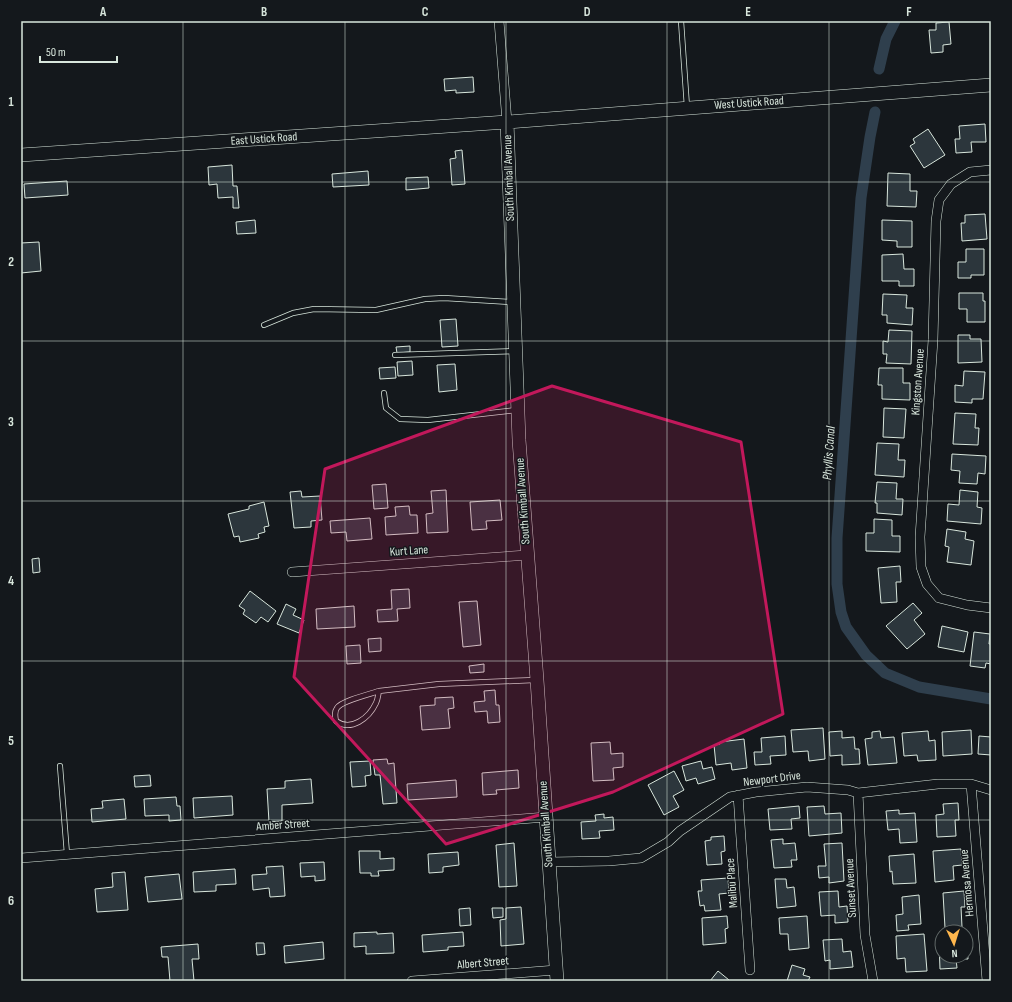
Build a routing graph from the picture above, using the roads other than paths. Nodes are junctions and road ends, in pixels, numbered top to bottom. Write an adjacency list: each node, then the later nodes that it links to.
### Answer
1 (499, 21): 5 (street, South Kimball Avenue)
2 (681, 21): 4 (lane)
3 (991, 85): 4 (main road, West Ustick Road)
4 (687, 108): 5 (main road, West Ustick Road)
5 (507, 122): 6 (main road, East Ustick Road); 8 (main road, South Kimball Avenue)
6 (21, 155)
7 (991, 170): 16 (street, Kingston Avenue)
8 (514, 302): 9 (lane); 10 (main road, South Kimball Avenue)
9 (264, 325)
10 (516, 351): 11 (lane); 13 (main road, South Kimball Avenue)
11 (395, 355)
12 (384, 393): 13 (lane)
13 (518, 410): 14 (main road, South Kimball Avenue)
14 (527, 554): 15 (street, Kurt Lane); 17 (main road, South Kimball Avenue)
15 (292, 572)
16 (991, 608)
17 (537, 680): 18 (lane); 24 (main road, South Kimball Avenue)
18 (379, 691): 18 (lane)
19 (60, 766): 25 (lane)
20 (971, 784): 21 (street, Newport Drive); 22 (street, Newport Drive); 32 (street, Hermosa Avenue)
21 (991, 790)
22 (858, 793): 23 (street, Newport Drive); 31 (street, Sunset Avenue)
23 (738, 795): 27 (street, Newport Drive); 28 (street, Malibu Place)
24 (546, 817): 25 (street, Amber Street); 27 (main road, South Kimball Avenue)
25 (67, 854): 26 (street, Amber Street)
26 (21, 858)
27 (549, 862): 29 (main road, South Kimball Avenue)
28 (750, 970)
29 (556, 975): 30 (street, Albert Street)
30 (412, 981)
31 (873, 981)
32 (987, 981)

